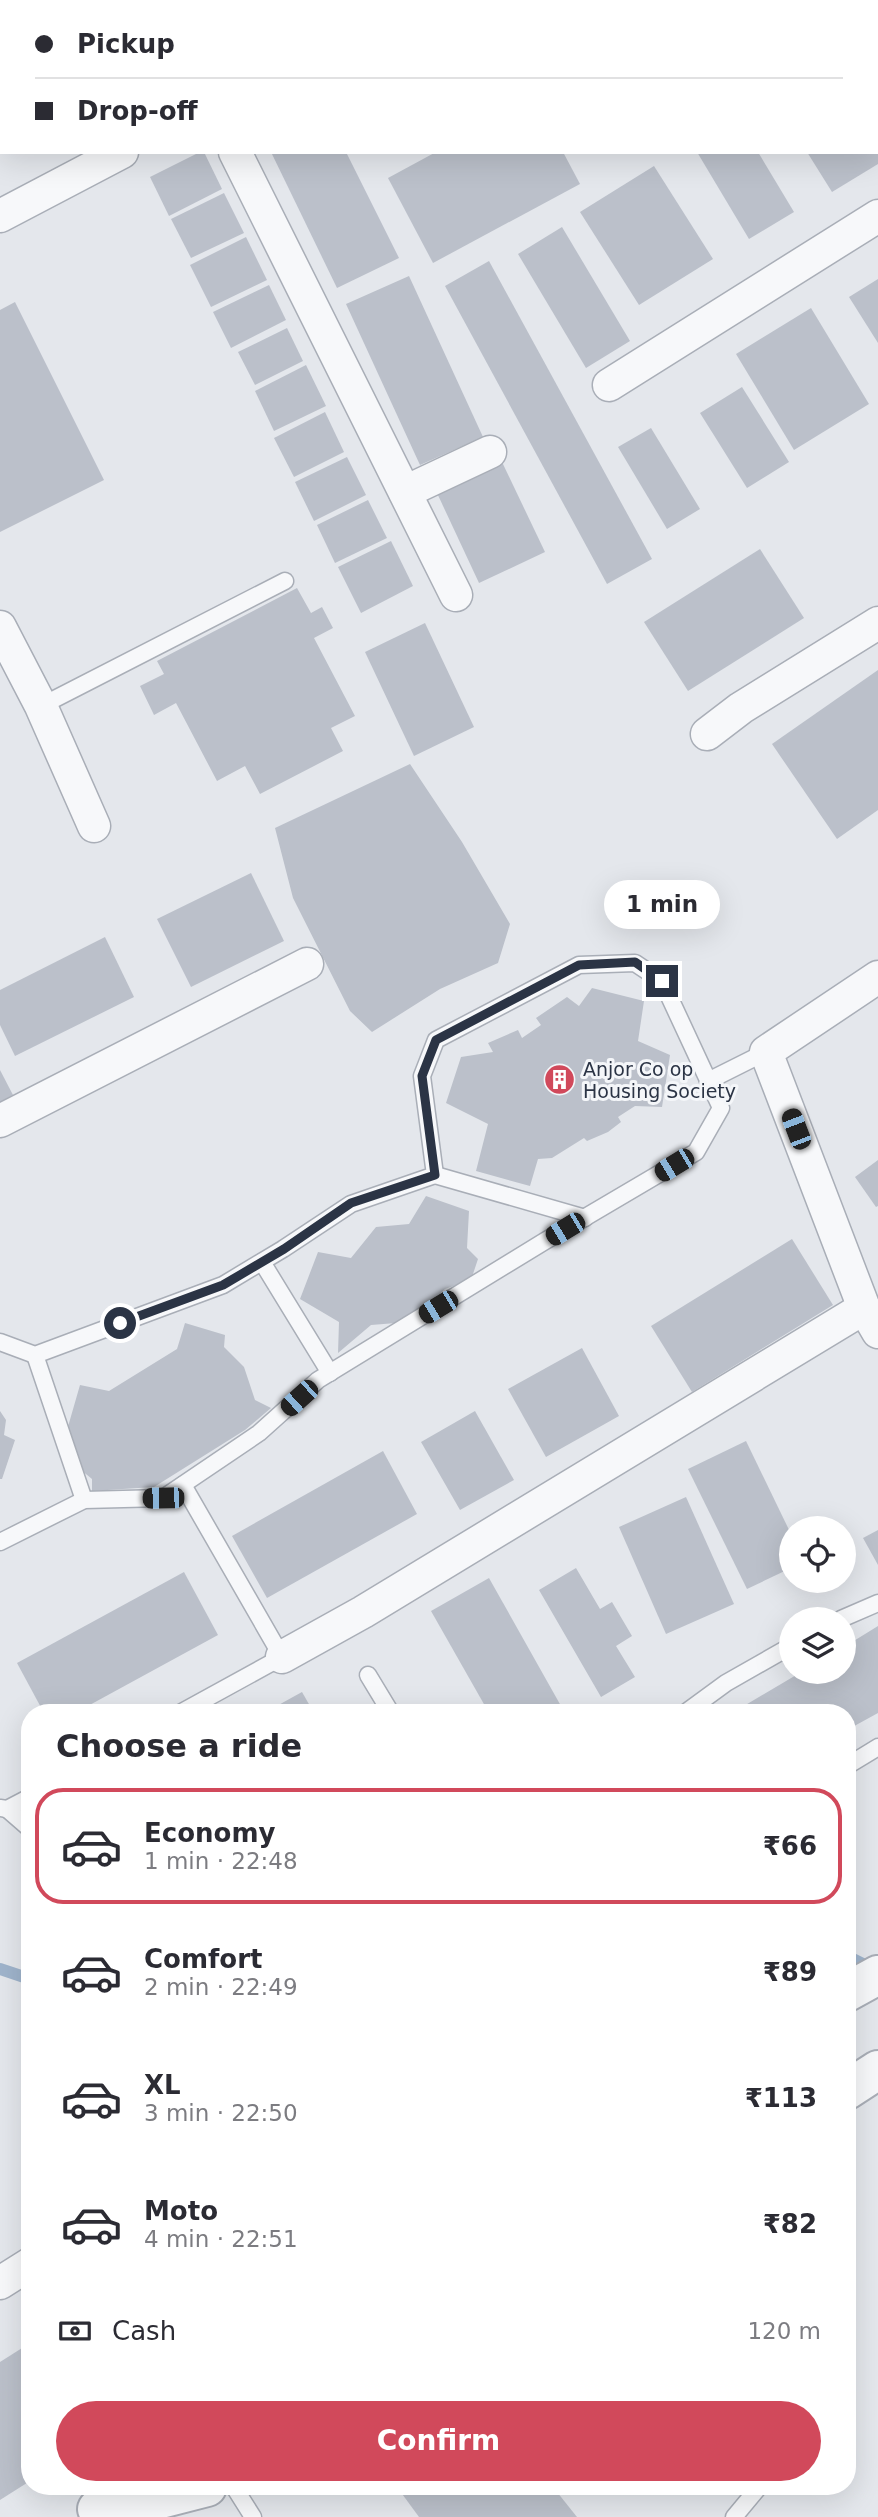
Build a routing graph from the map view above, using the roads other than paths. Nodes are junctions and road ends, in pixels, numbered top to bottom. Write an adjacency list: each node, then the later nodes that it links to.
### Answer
1 (117, 154): 3 (street)
2 (236, 154): 7 (street)
3 (0, 216)
4 (878, 216): 5 (street)
5 (610, 385)
6 (490, 453): 7 (street)
7 (405, 492): 9 (street)
8 (285, 581): 12 (lane)
9 (456, 595)
10 (878, 623): 13 (street)
11 (0, 627): 12 (street)
12 (41, 706): 14 (street)
13 (707, 734)
14 (94, 826)
15 (307, 964): 19 (street)
16 (878, 977): 17 (street)
17 (766, 1052): 18 (lane); 23 (street)
18 (708, 1081): 20 (lane); 21 (lane)
19 (0, 1121)
20 (435, 1175): 21 (lane); 22 (lane)
21 (585, 1218): 26 (lane)
22 (262, 1262): 25 (lane); 26 (lane)
23 (869, 1299): 33 (street)
24 (0, 1342): 25 (lane)
25 (35, 1355): 28 (lane)
26 (330, 1373): 27 (lane)
27 (183, 1485): 28 (lane); 33 (lane)
28 (84, 1500): 29 (lane)
29 (0, 1542)
30 (878, 1603): 31 (lane)
31 (856, 1611)
32 (779, 1653): 37 (lane)
33 (282, 1657): 35 (lane)
34 (368, 1675): 36 (lane)
35 (196, 1704)
36 (386, 1704)
37 (697, 1704)
38 (878, 1747): 39 (lane)
39 (856, 1760)
40 (21, 1801): 41 (lane)
41 (4, 1808): 42 (lane)
42 (21, 1822)
43 (878, 2070): 44 (street)
44 (856, 2084)
45 (21, 2270): 46 (street)
46 (0, 2283)
47 (176, 2495): 50 (street)
48 (239, 2495): 51 (lane)
49 (752, 2495): 52 (lane)
50 (100, 2504)
51 (253, 2517)
52 (734, 2517)

